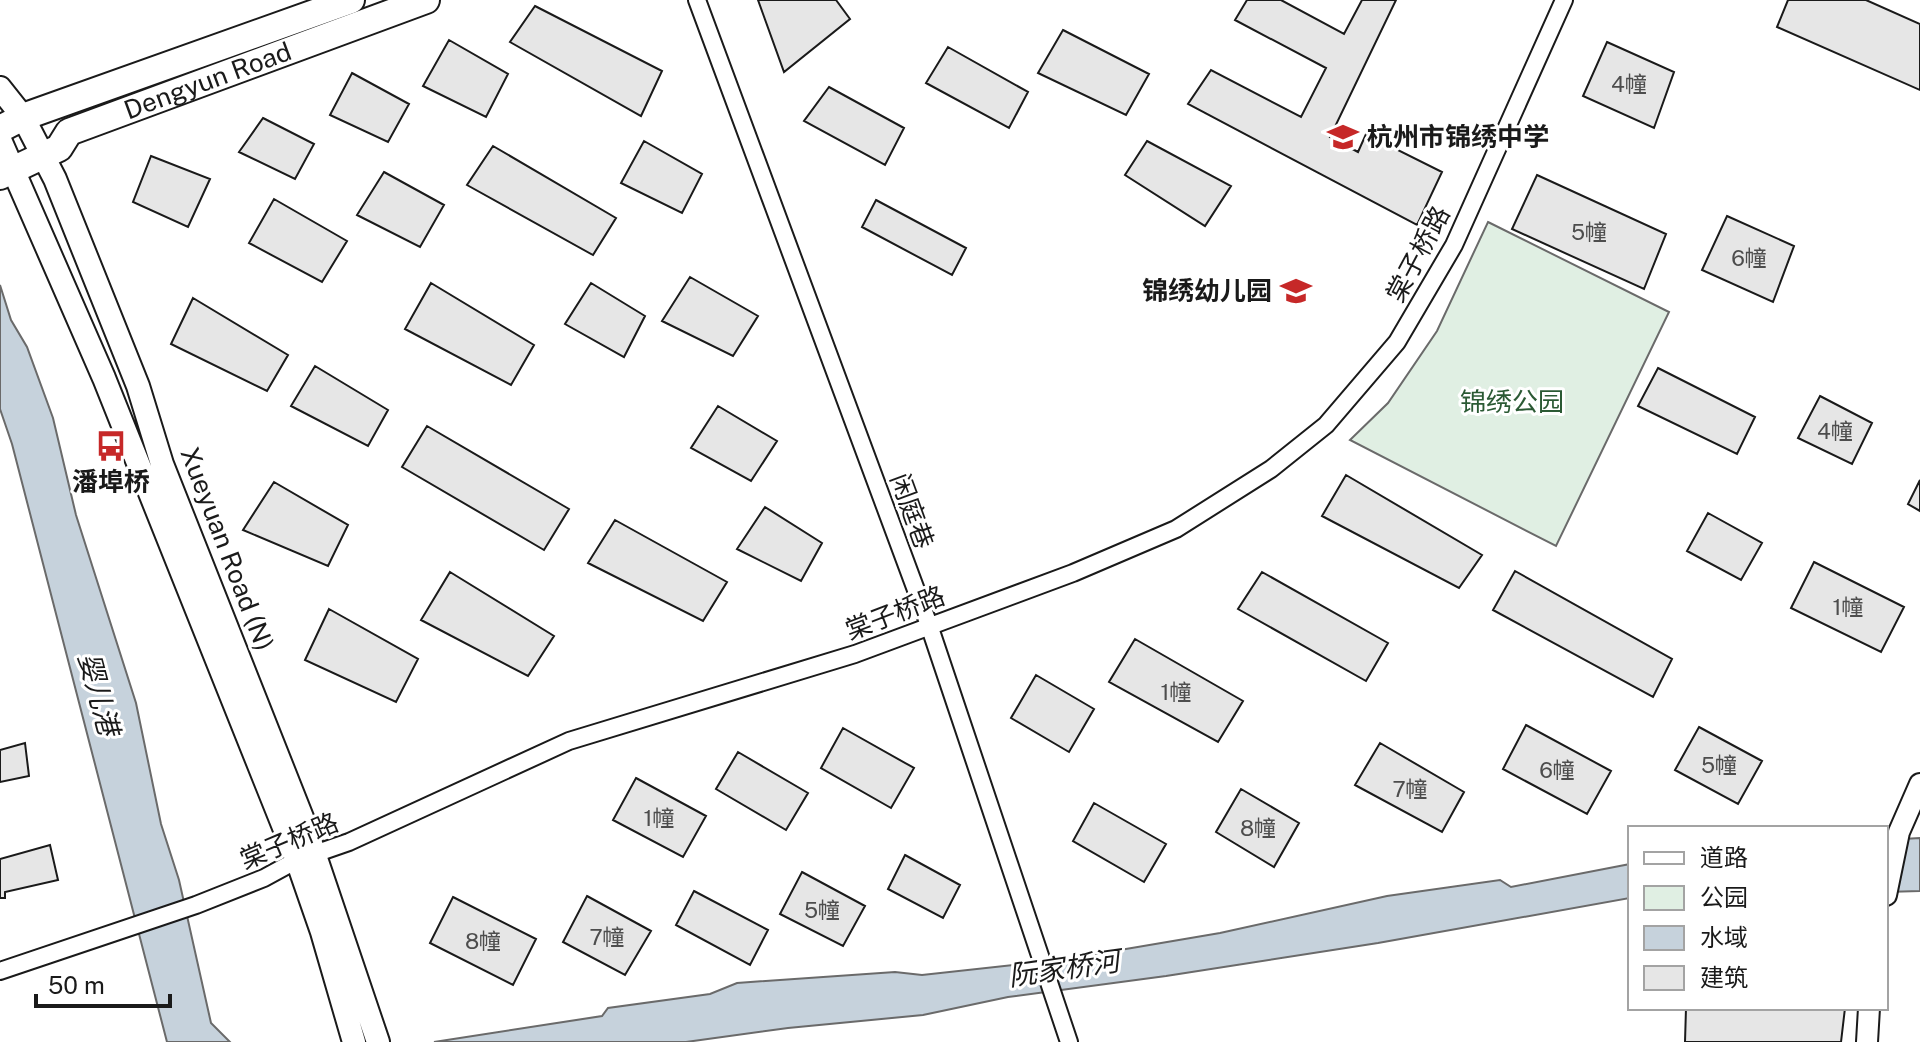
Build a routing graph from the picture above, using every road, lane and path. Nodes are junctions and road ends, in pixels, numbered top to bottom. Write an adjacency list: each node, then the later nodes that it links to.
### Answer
1 (351, 0): 6 (main road, Dengyun Road)
2 (426, 0): 8 (main road, Dengyun Road)
3 (697, 0): 10 (street, 闲庭巷)
4 (1564, 0): 10 (street, 棠子桥路)
5 (0, 88): 6 (main road, Xueyuan Road (N))
6 (11, 123): 8 (main road, Xueyuan Road (N))
7 (0, 140): 9 (main road, Xueyuan Road (N))
8 (42, 157): 9 (main road, Dengyun Road); 12 (main road, Xueyuan Road (N))
9 (6, 173): 12 (main road, Xueyuan Road (N))
10 (929, 625): 12 (street, 棠子桥路); 18 (street, 闲庭巷)
11 (1920, 784): 13 (street)
12 (306, 857): 14 (street, 棠子桥路); 16 (main road, Xueyuan Road (N)); 17 (main road, Xueyuan Road (N))
13 (1888, 885)
14 (0, 971)
15 (1869, 1010): 19 (street)
16 (354, 1042)
17 (378, 1042)
18 (1069, 1042)
19 (1867, 1042)

